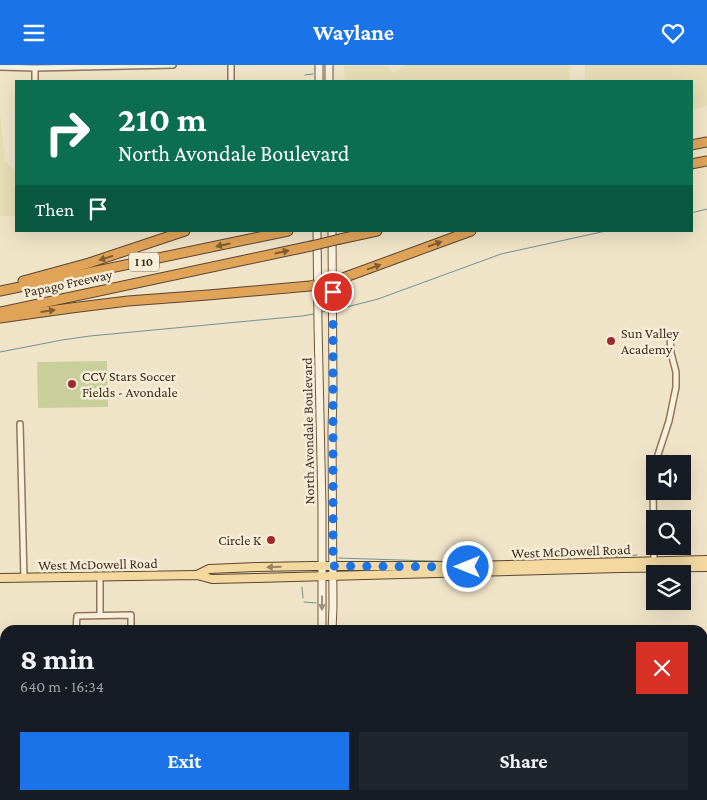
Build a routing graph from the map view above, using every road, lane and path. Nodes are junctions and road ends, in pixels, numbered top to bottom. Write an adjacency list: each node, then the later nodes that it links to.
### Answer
1 (162, 65): 2 (street); 7 (street)
2 (173, 65)
3 (231, 65): 9 (street)
4 (319, 65): 10 (main road)
5 (329, 65): 11 (main road)
6 (0, 67): 7 (street)
7 (35, 68): 8 (street)
8 (35, 80)
9 (231, 80)
10 (318, 80)
11 (329, 80)
12 (707, 142): 13 (highway)
13 (693, 145)
14 (707, 161): 15 (highway)
15 (693, 164)
16 (182, 232): 24 (highway, one-way to 24)
17 (283, 232): 24 (highway, Papago Freeway / I 10, one-way to 24)
18 (317, 232): 23 (main road, North Avondale Boulevard)
19 (332, 232): 22 (main road, North Avondale Boulevard)
20 (373, 232): 25 (highway, Papago Freeway / I 10, one-way to 20, bridge)
21 (468, 232): 22 (highway, one-way to 21)
22 (332, 281): 23 (highway); 30 (main road, North Avondale Boulevard)
23 (318, 284): 26 (highway, one-way to 23); 29 (main road, North Avondale Boulevard)
24 (0, 290)
25 (0, 312)
26 (0, 318)
27 (670, 336): 31 (street)
28 (20, 424): 46 (street)
29 (321, 444): 30 (main road); 36 (main road, North Avondale Boulevard)
30 (332, 444): 37 (main road, North Avondale Boulevard)
31 (657, 455)
32 (653, 500): 35 (street)
33 (707, 560): 35 (main road, West McDowell Road)
34 (646, 565): 37 (main road, West McDowell Road)
35 (654, 565)
36 (322, 566): 37 (main road, West McDowell Road); 41 (main road, West McDowell Road, one-way to 41); 44 (main road, North Avondale Boulevard)
37 (333, 566): 43 (main road, North Avondale Boulevard)
38 (646, 566): 43 (main road, West McDowell Road)
39 (691, 566): 40 (main road, West McDowell Road)
40 (707, 567)
41 (197, 575): 42 (main road, West McDowell Road); 44 (main road, West McDowell Road)
42 (100, 576): 46 (main road, West McDowell Road); 47 (street)
43 (333, 576): 44 (main road, West McDowell Road); 51 (main road, North Avondale Boulevard)
44 (322, 577): 50 (main road, North Avondale Boulevard, one-way to 50)
45 (0, 578): 46 (main road, West McDowell Road)
46 (24, 578)
47 (100, 615): 48 (street); 49 (street)
48 (76, 625)
49 (131, 625)
50 (322, 625)
51 (332, 625)

